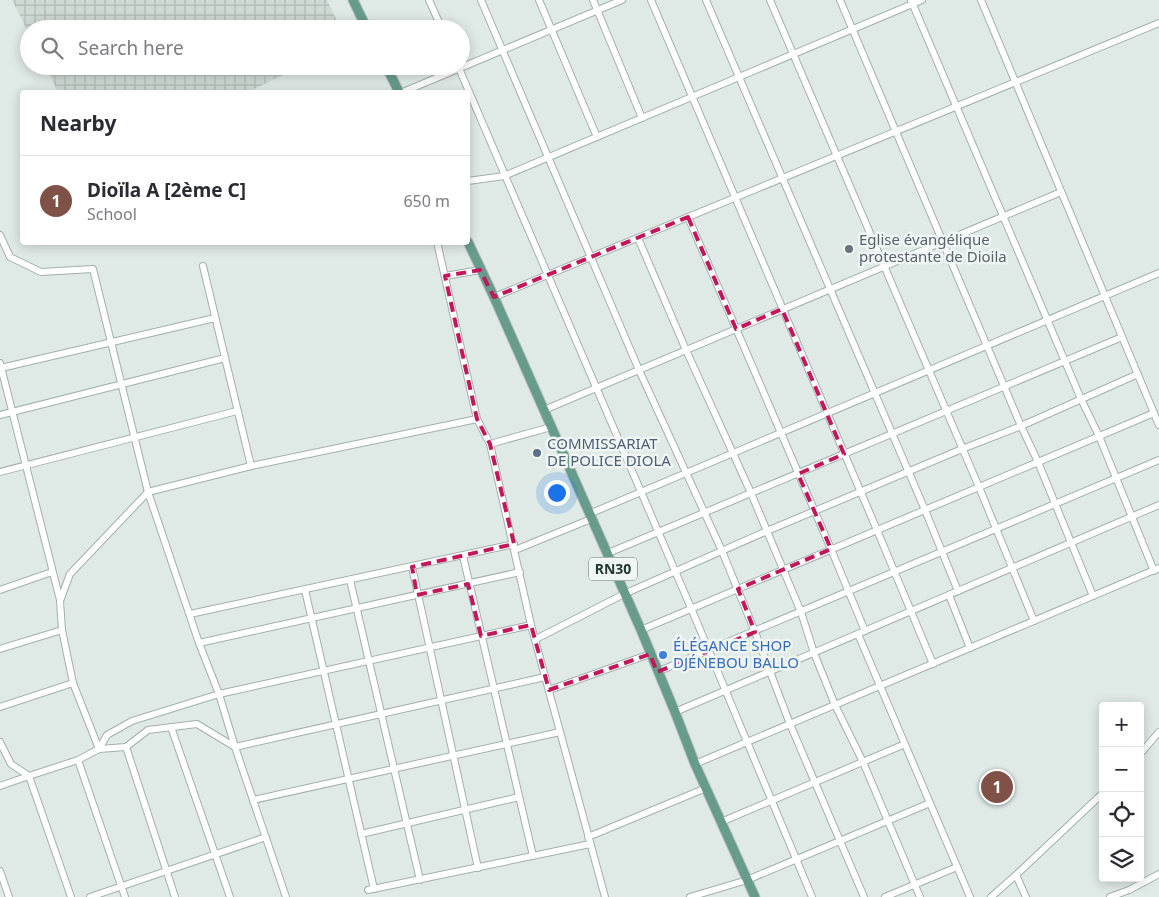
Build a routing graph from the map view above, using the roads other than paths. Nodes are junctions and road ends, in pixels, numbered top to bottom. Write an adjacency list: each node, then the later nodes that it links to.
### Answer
1 (353, 0): 15 (main road)
2 (429, 0): 16 (street)
3 (481, 0): 20 (street)
4 (539, 0): 19 (street)
5 (593, 0): 14 (street)
6 (622, 0): 14 (street)
7 (651, 0): 32 (street)
8 (706, 0): 26 (street)
9 (770, 0): 21 (street)
10 (840, 0): 18 (street)
11 (922, 0): 13 (street)
12 (981, 0): 27 (street)
13 (912, 2): 18 (street); 33 (street)
14 (598, 10): 19 (street); 34 (street)
15 (363, 20)
16 (438, 20)
17 (1159, 23): 27 (street)
18 (852, 29): 21 (street); 35 (street)
19 (551, 30): 20 (street); 36 (street)
20 (503, 50): 22 (street); 38 (street)
21 (793, 54): 26 (street); 37 (street)
22 (470, 63)
23 (390, 75): 28 (main road)
24 (442, 75): 29 (street)
25 (461, 75): 30 (street)
26 (739, 77): 32 (street); 40 (street)
27 (1016, 82): 33 (street); 42 (street)
28 (398, 90)
29 (408, 90)
30 (467, 90)
31 (470, 96): 39 (street)
32 (692, 97): 34 (street); 43 (street)
33 (957, 106): 35 (street); 44 (street)
34 (642, 118): 36 (street)
35 (896, 132): 37 (street); 48 (street)
36 (597, 137): 38 (street)
37 (836, 156): 40 (street); 53 (street)
38 (548, 158): 39 (street); 51 (street)
39 (504, 176): 41 (street); 57 (street)
40 (782, 178): 43 (street); 58 (street)
41 (470, 181)
42 (1061, 192): 44 (street); 59 (street)
43 (735, 198): 45 (street); 61 (street)
44 (1004, 216): 48 (street); 63 (street)
45 (688, 217): 47 (street); 64 (street)
46 (0, 235): 66 (street)
47 (638, 238): 51 (street); 68 (street)
48 (943, 242): 53 (street); 67 (street)
49 (438, 245): 56 (street)
50 (469, 245): 54 (main road, RN30)
51 (591, 257): 57 (street); 72 (street)
52 (203, 266): 62 (street)
53 (884, 267): 58 (street); 73 (street)
54 (480, 270): 56 (street); 60 (main road, RN30)
55 (1159, 273): 59 (street)
56 (445, 276): 87 (street)
57 (547, 276): 60 (street); 77 (street)
58 (830, 290): 61 (street); 78 (street)
59 (1105, 296): 63 (street); 65 (street)
60 (494, 298): 80 (main road, RN30)
61 (782, 310): 64 (street); 85 (street)
62 (215, 318): 66 (street); 69 (street)
63 (1048, 320): 67 (street); 70 (street)
64 (736, 329): 68 (street); 91 (street)
65 (1122, 337): 70 (street); 74 (street)
66 (112, 343): 71 (street); 75 (street)
67 (988, 346): 73 (street); 76 (street)
68 (686, 350): 72 (street); 97 (street)
69 (225, 358): 75 (street); 81 (street)
70 (1065, 361): 76 (street); 79 (street)
71 (1, 365): 83 (street)
72 (639, 370): 77 (street); 105 (street)
73 (928, 371): 78 (street); 82 (street)
74 (1138, 374): 79 (street); 84 (street)
75 (122, 384): 83 (street); 94 (street)
76 (1005, 386): 82 (street); 89 (street)
77 (595, 388): 80 (street); 111 (street)
78 (874, 394): 85 (street); 92 (street)
79 (1081, 399): 89 (street); 93 (street)
80 (544, 410): 90 (main road, RN30)
81 (237, 411): 94 (street); 102 (street)
82 (945, 411): 92 (street); 96 (street)
83 (12, 412): 86 (street); 101 (street)
84 (1154, 413): 88 (street); 93 (street)
85 (827, 414): 91 (street); 98 (street)
86 (0, 415)
87 (477, 419): 95 (street); 102 (street)
88 (1159, 425)
89 (1021, 426): 96 (street); 100 (street)
90 (551, 427): 95 (street); 118 (main road, RN30)
91 (780, 434): 97 (street); 106 (street)
92 (891, 434): 98 (street); 103 (street)
93 (1099, 436): 100 (street); 107 (street)
94 (135, 438): 101 (street); 109 (street)
95 (490, 444): 125 (street)
96 (962, 449): 103 (street); 108 (street)
97 (732, 452): 105 (street); 112 (street)
98 (844, 454): 106 (street); 110 (street)
99 (1159, 460): 107 (street)
100 (1038, 462): 108 (street); 113 (street)
101 (26, 466): 104 (street); 135 (street)
102 (252, 466): 109 (street)
103 (908, 471): 110 (street); 115 (street)
104 (0, 472)
105 (686, 472): 111 (street); 117 (street)
106 (798, 474): 112 (street); 116 (street)
107 (1116, 478): 113 (street); 119 (street)
108 (979, 487): 115 (street); 120 (street)
109 (148, 492): 150 (street); 155 (street)
110 (861, 492): 116 (street); 121 (street)
111 (640, 493): 118 (street); 123 (street)
112 (751, 493): 117 (street); 122 (street)
113 (1055, 504): 120 (street); 124 (street)
114 (1159, 505): 119 (street)
115 (925, 510): 121 (street); 128 (street)
116 (814, 511): 122 (street); 126 (street)
117 (704, 513): 123 (street); 127 (street)
118 (590, 517): 125 (street); 129 (main road, RN30)
119 (1132, 517): 124 (street); 133 (street)
120 (996, 529): 128 (street); 132 (street)
121 (877, 530): 126 (street); 138 (street)
122 (767, 531): 127 (street); 134 (street)
123 (657, 533): 129 (street); 137 (street)
124 (1072, 543): 132 (street); 149 (street)
125 (514, 547): 130 (street); 136 (street)
126 (831, 549): 134 (street); 144 (street)
127 (722, 551): 137 (street); 141 (street)
128 (942, 552): 138 (street); 145 (street)
129 (606, 554): 146 (main road, RN30)
130 (463, 556): 131 (street); 140 (street)
131 (412, 567): 139 (street); 147 (street)
132 (1012, 568): 145 (street); 157 (street)
133 (1156, 569): 149 (street)
134 (783, 570): 141 (street); 153 (street)
135 (52, 572): 142 (street); 150 (street)
136 (520, 572): 140 (street); 158 (street)
137 (674, 572): 146 (street); 152 (street)
138 (894, 572): 144 (street); 154 (street)
139 (350, 580): 143 (street); 151 (street)
140 (468, 584): 147 (street); 164 (street)
141 (738, 589): 152 (street); 162 (street)
142 (0, 590)
143 (305, 590): 155 (street); 156 (street)
144 (848, 591): 153 (street); 161 (street)
145 (958, 591): 148 (street)
146 (624, 594): 160 (main road, RN30); 165 (street)
147 (417, 595): 151 (street); 167 (street)
148 (949, 595): 154 (street); 168 (street)
149 (1093, 596): 157 (street)
150 (60, 601): 159 (street)
151 (356, 608): 156 (street); 173 (street)
152 (691, 608): 160 (street); 170 (street)
153 (800, 612): 162 (street); 171 (street)
154 (911, 612): 161 (street); 174 (street)
155 (190, 614): 166 (street)
156 (311, 618): 166 (street); 175 (street)
157 (1034, 621): 168 (street)
158 (531, 625): 164 (street); 165 (street)
159 (62, 630): 169 (street); 179 (street)
160 (641, 630): 172 (main road, RN30)
161 (865, 631): 163 (street)
162 (755, 632): 170 (street); 177 (street)
163 (858, 634): 171 (street); 180 (street)
164 (481, 636): 167 (street); 181 (street)
165 (536, 639): 178 (street)
166 (199, 643): 184 (street)
167 (429, 647): 173 (street); 185 (street)
168 (970, 648): 174 (street)
169 (0, 649)
170 (707, 651): 176 (street); 183 (street)
171 (814, 653): 177 (street); 186 (street)
172 (650, 654): 176 (main road, RN30); 182 (street)
173 (369, 660): 175 (street); 189 (street)
174 (933, 664): 180 (street)
175 (323, 670): 184 (street); 191 (street)
176 (658, 672): 188 (main road, RN30)
177 (771, 672): 183 (street); 190 (street)
178 (545, 677): 181 (street); 182 (street)
179 (73, 683): 187 (street); 201 (street)
180 (879, 686): 186 (street); 198 (street)
181 (493, 689): 185 (street); 197 (street)
182 (549, 690): 193 (street)
183 (725, 691): 188 (street); 196 (street)
184 (220, 694): 200 (street); 201 (street)
185 (441, 701): 189 (street); 203 (street)
186 (835, 705): 190 (street); 205 (street)
187 (0, 707)
188 (675, 712): 206 (main road, RN30)
189 (381, 715): 191 (street); 207 (street)
190 (790, 724): 196 (street); 210 (street)
191 (336, 725): 200 (street); 209 (street)
192 (171, 727): 199 (street); 200 (street); 227 (street)
193 (560, 732): 197 (street); 224 (street)
194 (1159, 732): 202 (street)
195 (0, 742): 208 (street)
196 (746, 743): 206 (street); 216 (street)
197 (506, 744): 203 (street); 213 (street)
198 (905, 744): 205 (street); 217 (street)
199 (126, 747): 201 (street); 233 (street)
200 (235, 747): 215 (street)
201 (99, 749): 204 (street)
202 (1144, 749)
203 (453, 756): 207 (street); 218 (street)
204 (78, 760): 208 (street); 239 (street)
205 (863, 762): 210 (street); 219 (street)
206 (695, 764): 212 (main road, RN30)
207 (394, 769): 209 (street); 221 (street)
208 (29, 776): 211 (street); 241 (street)
209 (348, 779): 215 (street); 222 (street)
210 (816, 782): 216 (street); 225 (street)
211 (0, 786)
212 (706, 788): 220 (main road, RN30); 224 (street)
213 (519, 797): 218 (street); 228 (street)
214 (1099, 797): 235 (street)
215 (253, 800): 223 (street)
216 (772, 800): 220 (street); 229 (street)
217 (930, 803): 219 (street); 230 (street)
218 (465, 810): 221 (street); 231 (street)
219 (887, 821): 225 (street); 238 (street)
220 (721, 822): 237 (main road, RN30)
221 (407, 824): 222 (street); 236 (street)
222 (361, 834): 236 (street)
223 (266, 837): 227 (street); 246 (street)
224 (588, 837): 226 (street)
225 (840, 840): 229 (street); 251 (street)
226 (590, 844): 228 (street); 247 (street)
227 (216, 854): 233 (street); 245 (street)
228 (533, 856): 231 (street)
229 (796, 859): 237 (street); 250 (street)
230 (957, 867): 238 (street); 254 (street)
231 (478, 868): 236 (street)
232 (0, 871): 240 (street)
233 (166, 871): 239 (street); 244 (street)
234 (1159, 874): 257 (street)
235 (1016, 875): 255 (street); 256 (street)
236 (420, 880)
237 (747, 880): 248 (street); 249 (main road, RN30)
238 (915, 885): 252 (street); 253 (street)
239 (121, 886): 242 (street); 243 (street)
240 (9, 897)
241 (71, 897)
242 (90, 897)
243 (125, 897)
244 (175, 897)
245 (230, 897)
246 (286, 897)
247 (604, 897)
248 (690, 897)
249 (755, 897)
250 (812, 897)
251 (864, 897)
252 (885, 897)
253 (920, 897)
254 (970, 897)
255 (991, 897)
256 (1026, 897)
257 (1110, 897)

